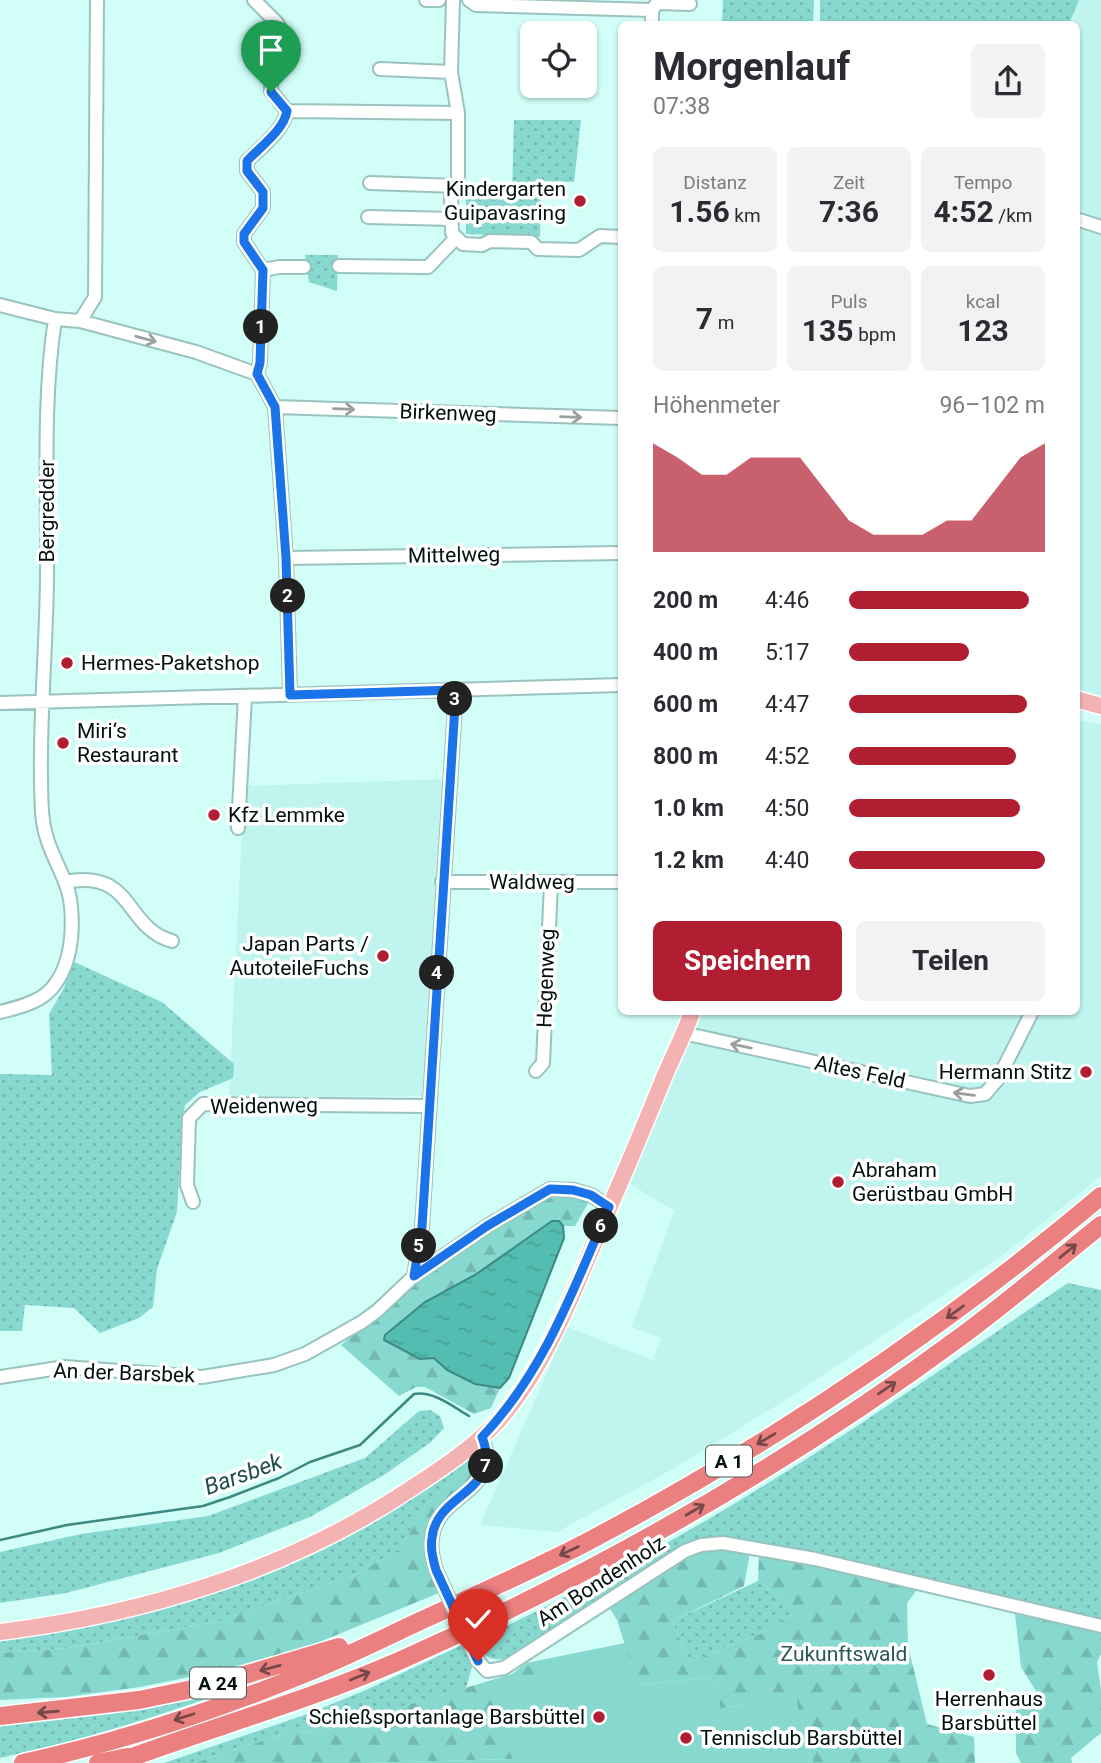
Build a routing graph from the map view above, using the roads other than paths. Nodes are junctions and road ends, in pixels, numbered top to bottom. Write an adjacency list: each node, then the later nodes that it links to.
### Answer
1 (97, 0): 28 (street)
2 (254, 0): 13 (street)
3 (426, 0): 4 (street)
4 (439, 0)
5 (453, 0): 12 (street)
6 (470, 0): 7 (street)
7 (594, 4): 9 (street)
8 (690, 4): 9 (street)
9 (652, 10): 10 (street)
10 (652, 21)
11 (380, 69): 12 (street)
12 (451, 72): 14 (street)
13 (287, 111): 14 (street); 25 (street)
14 (458, 113): 16 (street)
15 (370, 183): 16 (street)
16 (458, 186): 18 (street)
17 (368, 216): 18 (street)
18 (452, 219): 22 (street)
19 (1080, 220): 20 (street)
20 (1101, 228)
21 (618, 237): 22 (street)
22 (456, 238): 23 (street)
23 (339, 266)
24 (304, 267): 25 (street)
25 (263, 270): 29 (street)
26 (0, 305): 27 (street)
27 (55, 319): 28 (street); 40 (street, Bergredder)
28 (80, 321): 29 (street, one-way to 29)
29 (257, 374): 30 (street)
30 (275, 407): 31 (street, Birkenweg, one-way to 31); 33 (street)
31 (618, 418)
32 (618, 553): 33 (street, Mittelweg)
33 (286, 558): 36 (street)
34 (618, 685): 35 (street)
35 (456, 690): 36 (street); 44 (street)
36 (290, 695): 37 (street)
37 (245, 696): 40 (street); 42 (street)
38 (1080, 700): 41 (main road)
39 (0, 703): 40 (street)
40 (41, 703): 43 (street, Bergredder)
41 (1101, 706)
42 (238, 828)
43 (65, 882): 47 (street); 48 (street, Bergredder)
44 (442, 882): 46 (street, Waldweg); 53 (street)
45 (618, 882): 46 (street, Waldweg)
46 (551, 883): 52 (street, Hegenweg)
47 (172, 941)
48 (0, 1012)
49 (691, 1015): 51 (main road)
50 (1030, 1015): 51 (street, Altes Feld, one-way to 51)
51 (683, 1033): 56 (main road)
52 (536, 1071)
53 (429, 1106): 55 (street, Weidenweg); 58 (street)
54 (1101, 1196): 61 (highway, A 1, one-way to 61)
55 (193, 1202)
56 (609, 1207): 58 (street, An der Barsbek); 60 (main road)
57 (1101, 1225): 65 (highway, A 1, one-way to 57)
58 (414, 1276): 59 (street, An der Barsbek)
59 (0, 1377)
60 (482, 1437): 62 (street, Am Bondenholz, bridge); 63 (main road)
61 (429, 1617): 64 (highway, A 24, one-way to 64); 66 (highway, A 1, one-way to 66)
62 (1101, 1626)
63 (0, 1632)
64 (0, 1716)
65 (134, 1756): 67 (highway, A 1); 68 (highway, A 1)
66 (23, 1763)
67 (99, 1763)
68 (116, 1763)

